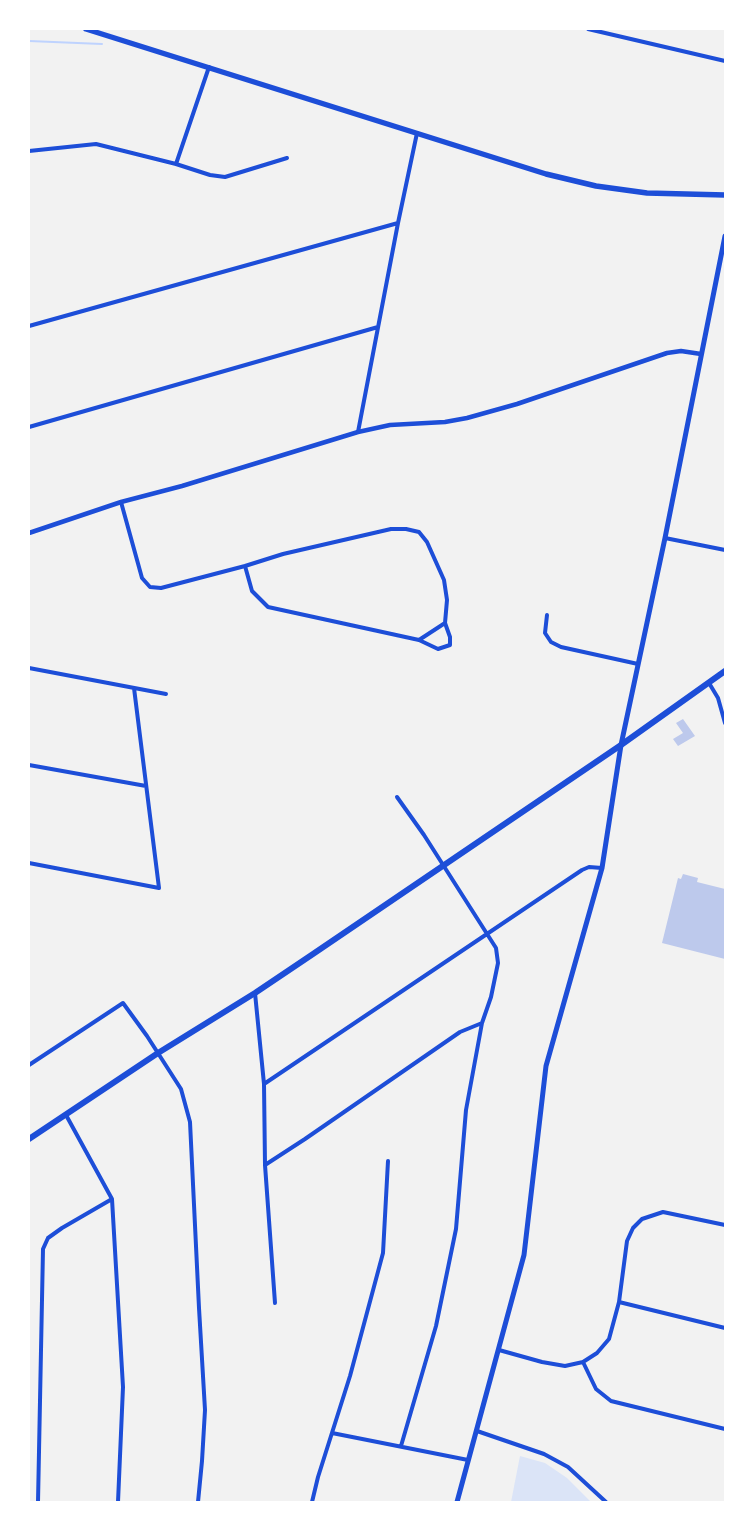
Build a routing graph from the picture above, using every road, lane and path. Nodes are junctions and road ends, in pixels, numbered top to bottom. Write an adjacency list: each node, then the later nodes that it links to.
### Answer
1 (86, 29): 4 (main road)
2 (588, 29): 3 (street)
3 (725, 61)
4 (208, 68): 5 (main road); 8 (street)
5 (417, 133): 9 (main road); 10 (street)
6 (29, 151): 8 (street)
7 (288, 158): 8 (street)
8 (176, 164)
9 (725, 195)
10 (398, 223): 12 (street); 13 (street)
11 (725, 236): 14 (main road)
12 (29, 326)
13 (378, 327): 15 (street); 16 (street)
14 (701, 354): 16 (street); 19 (main road)
15 (29, 427)
16 (358, 432): 17 (street)
17 (121, 502): 18 (street); 21 (street)
18 (29, 532)
19 (665, 538): 20 (street); 25 (main road)
20 (725, 550)
21 (245, 566): 23 (street); 24 (street)
22 (547, 615): 25 (street)
23 (445, 623): 24 (street); 24 (street)
24 (419, 640)
25 (638, 664): 32 (main road)
26 (29, 668): 29 (street)
27 (725, 671): 28 (highway)
28 (708, 683): 31 (street); 32 (highway)
29 (134, 688): 30 (street); 34 (street)
30 (166, 694)
31 (725, 723)
32 (621, 745): 37 (highway); 38 (main road)
33 (29, 765): 34 (street)
34 (146, 786): 36 (street)
35 (397, 797): 37 (street)
36 (29, 862)
37 (443, 864): 39 (street); 40 (highway)
38 (602, 868): 39 (street); 54 (main road)
39 (487, 934): 41 (street); 44 (street)
40 (255, 993): 42 (highway); 44 (street)
41 (482, 1023): 48 (street); 59 (street)
42 (158, 1053): 43 (street); 45 (highway); 63 (street)
43 (29, 1065)
44 (264, 1084): 48 (street)
45 (66, 1115): 46 (highway); 49 (street)
46 (29, 1139)
47 (388, 1161): 58 (street)
48 (265, 1165): 52 (street)
49 (112, 1199): 61 (street); 62 (street)
50 (725, 1225): 51 (street)
51 (619, 1302): 53 (street); 55 (street)
52 (275, 1303)
53 (725, 1328)
54 (498, 1350): 55 (street); 57 (main road)
55 (583, 1362): 56 (street)
56 (725, 1429)
57 (477, 1431): 60 (main road); 66 (street)
58 (332, 1433): 59 (street); 64 (street)
59 (401, 1446): 60 (street)
60 (468, 1460): 65 (main road)
61 (38, 1502)
62 (118, 1502)
63 (198, 1502)
64 (312, 1502)
65 (457, 1502)
66 (606, 1502)

